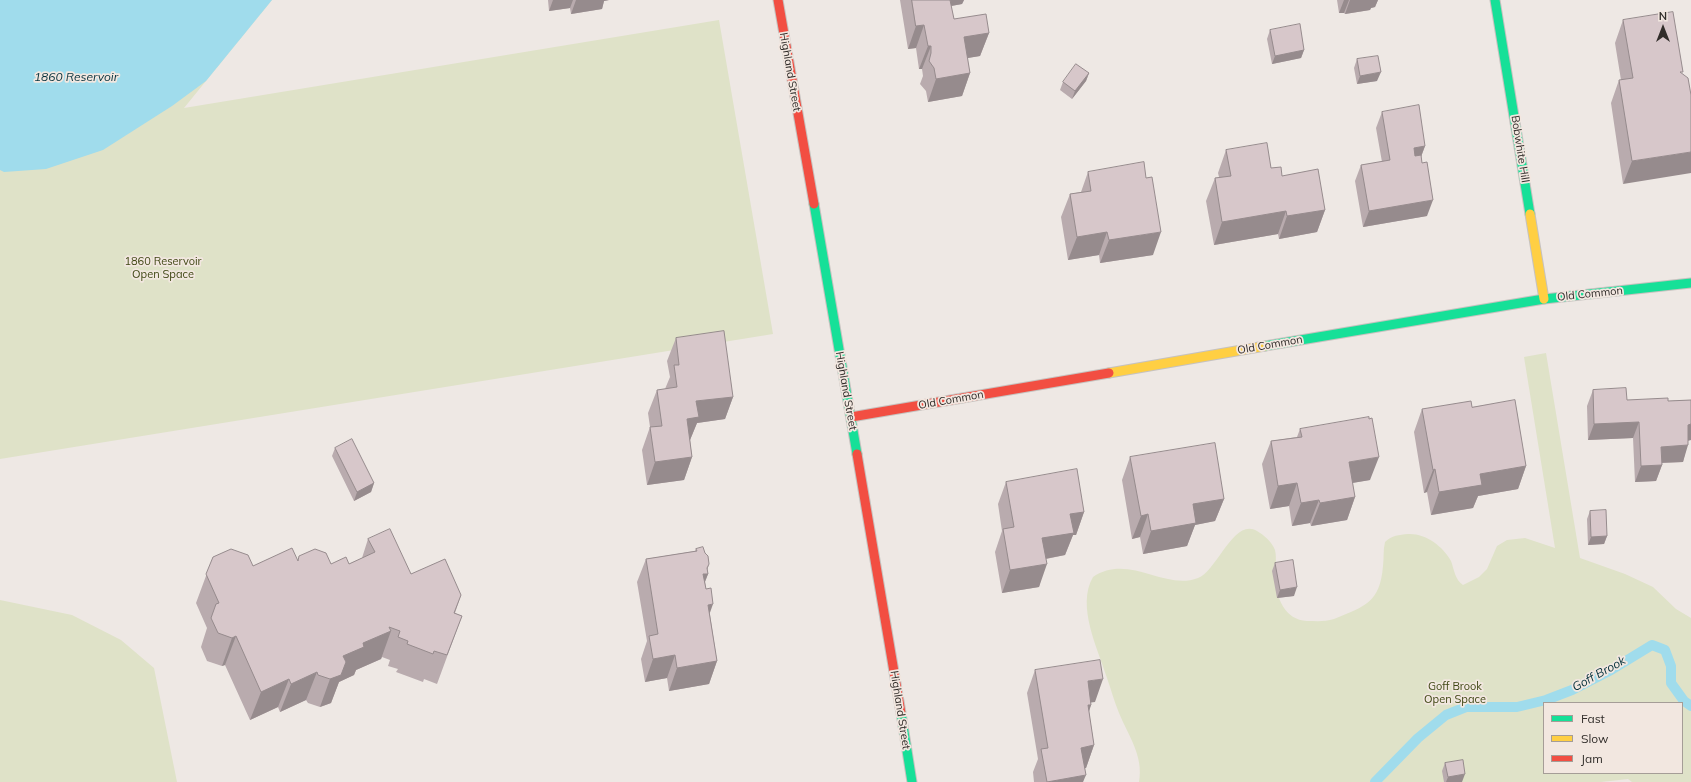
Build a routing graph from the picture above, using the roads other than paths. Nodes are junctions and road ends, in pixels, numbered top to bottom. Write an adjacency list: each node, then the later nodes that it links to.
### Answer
1 (778, 0): 5 (street, Highland Street)
2 (1495, 0): 4 (street, Bobwhite Hill)
3 (1691, 283): 4 (street, Old Common)
4 (1544, 299): 5 (street, Old Common)
5 (851, 417): 6 (street, Highland Street)
6 (912, 782)

